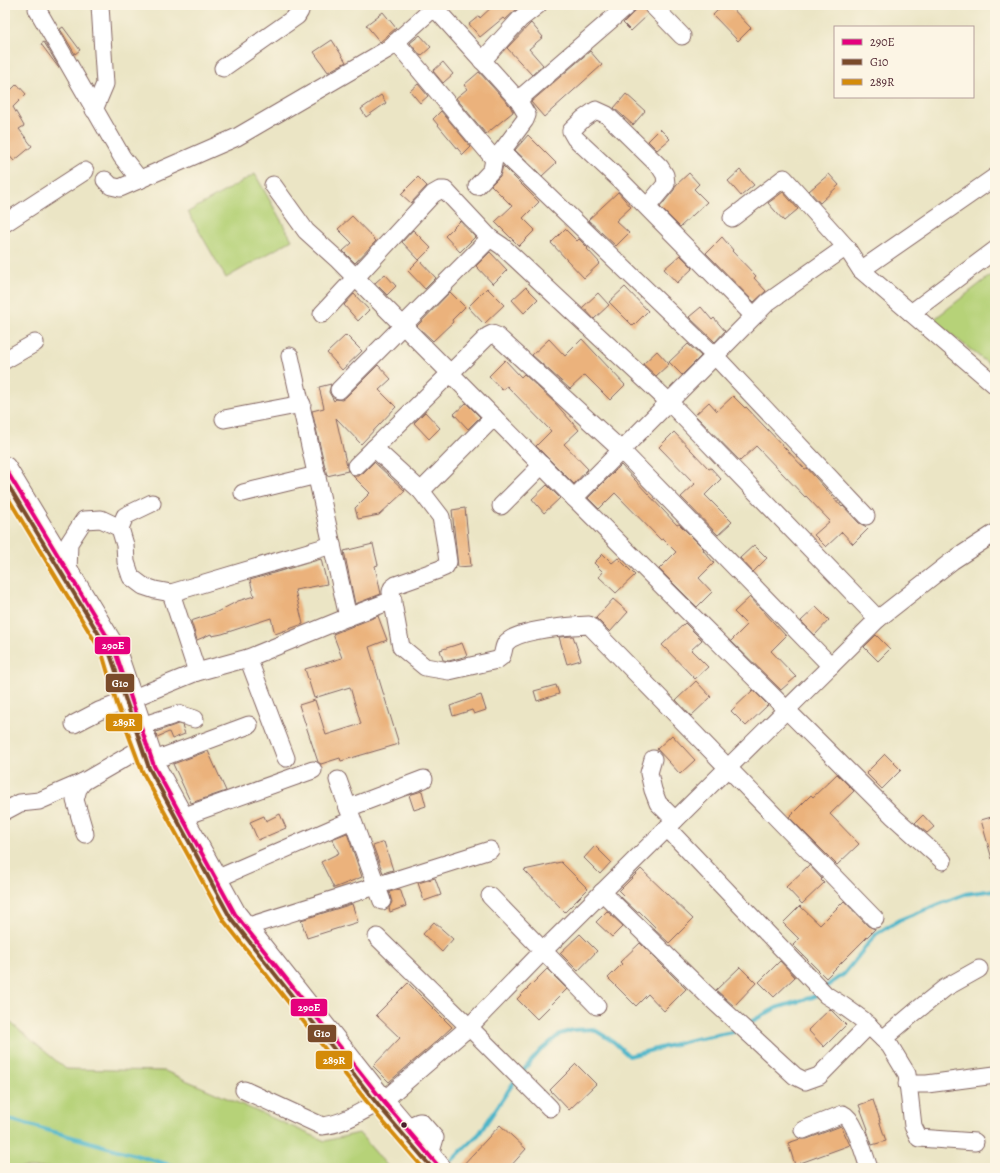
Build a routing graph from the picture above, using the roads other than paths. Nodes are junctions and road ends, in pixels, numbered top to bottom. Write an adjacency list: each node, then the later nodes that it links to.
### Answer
1 (100, 5): 13 (street)
2 (298, 5): 11 (street)
3 (538, 5): 10 (street)
4 (628, 5): 12 (street)
5 (652, 5): 8 (street)
6 (39, 6): 13 (street)
7 (434, 6): 9 (street); 10 (street)
8 (682, 36)
9 (396, 42): 14 (street); 18 (street)
10 (482, 61): 12 (street)
11 (223, 68)
12 (518, 100): 14 (street)
13 (94, 110): 18 (street)
14 (498, 155): 20 (street); 35 (street)
15 (84, 171): 23 (street)
16 (995, 177): 27 (street)
17 (105, 180): 18 (street)
18 (140, 180)
19 (273, 185): 28 (street)
20 (477, 186)
21 (647, 207): 21 (street); 31 (street)
22 (732, 218): 25 (street)
23 (5, 223)
24 (490, 238): 28 (street); 32 (street); 40 (street)
25 (846, 247): 27 (street); 31 (street)
26 (995, 250): 29 (street)
27 (861, 270): 29 (street)
28 (356, 278): 30 (street); 32 (street)
29 (911, 313): 38 (street)
30 (322, 314)
31 (754, 316): 35 (street)
32 (403, 325): 37 (street); 39 (street)
33 (35, 343): 36 (street)
34 (290, 356): 41 (street)
35 (715, 356): 40 (street); 56 (street)
36 (5, 360)
37 (450, 373): 42 (street); 44 (street); 45 (street)
38 (995, 385)
39 (339, 390)
40 (669, 402): 45 (street); 64 (street)
41 (302, 404): 43 (street); 49 (street)
42 (494, 417): 46 (street); 50 (street)
43 (224, 419)
44 (374, 448): 47 (street); 50 (street)
45 (621, 450): 53 (street); 66 (street)
46 (542, 465): 53 (street); 55 (street)
47 (356, 466)
48 (5, 468): 60 (main road)
49 (317, 475): 52 (street); 59 (street)
50 (422, 491): 62 (street)
51 (5, 493): 68 (main road)
52 (243, 493)
53 (574, 498): 69 (street)
54 (152, 504): 57 (street)
55 (501, 506)
56 (866, 516)
57 (120, 528): 60 (street); 61 (street)
58 (995, 533): 64 (street)
59 (332, 545): 61 (street); 63 (street)
60 (68, 572): 68 (main road)
61 (171, 593): 67 (street)
62 (393, 600): 63 (street); 77 (street)
63 (348, 617): 65 (street)
64 (878, 619): 66 (street)
65 (248, 658): 67 (street); 75 (street)
66 (831, 666): 69 (street)
67 (197, 672): 68 (street)
68 (124, 702): 71 (street); 73 (main road); 74 (main road)
69 (786, 710): 77 (street); 88 (street)
70 (195, 719): 73 (street)
71 (74, 724)
72 (249, 724): 74 (street)
73 (141, 726): 74 (main road)
74 (144, 756): 81 (street); 84 (main road); 105 (main road)
75 (286, 758)
76 (653, 759): 85 (street)
77 (728, 767): 85 (street); 93 (street)
78 (314, 770): 84 (street)
79 (424, 779): 83 (street)
80 (338, 780): 83 (street)
81 (83, 782): 82 (street); 86 (street)
82 (5, 811)
83 (350, 814): 89 (street); 91 (street)
84 (182, 817): 89 (main road)
85 (671, 824): 90 (street); 99 (street)
86 (85, 834)
87 (490, 850): 91 (street)
88 (943, 861)
89 (216, 879): 94 (main road)
90 (602, 892): 96 (street); 99 (street)
91 (380, 893): 94 (street)
92 (490, 896): 96 (street)
93 (875, 919)
94 (246, 927): 105 (main road)
95 (377, 937): 100 (street)
96 (543, 951): 98 (street); 100 (street)
97 (979, 969): 101 (street)
98 (597, 1006)
99 (869, 1025): 101 (street)
100 (469, 1027): 105 (street); 106 (street)
101 (884, 1039): 103 (street)
102 (995, 1075): 103 (street)
103 (908, 1084): 108 (street)
104 (244, 1090): 105 (street)
105 (377, 1104): 109 (main road); 109 (main road)
106 (550, 1108)
107 (803, 1130): 110 (street)
108 (975, 1142)
109 (431, 1164)
110 (869, 1168)

